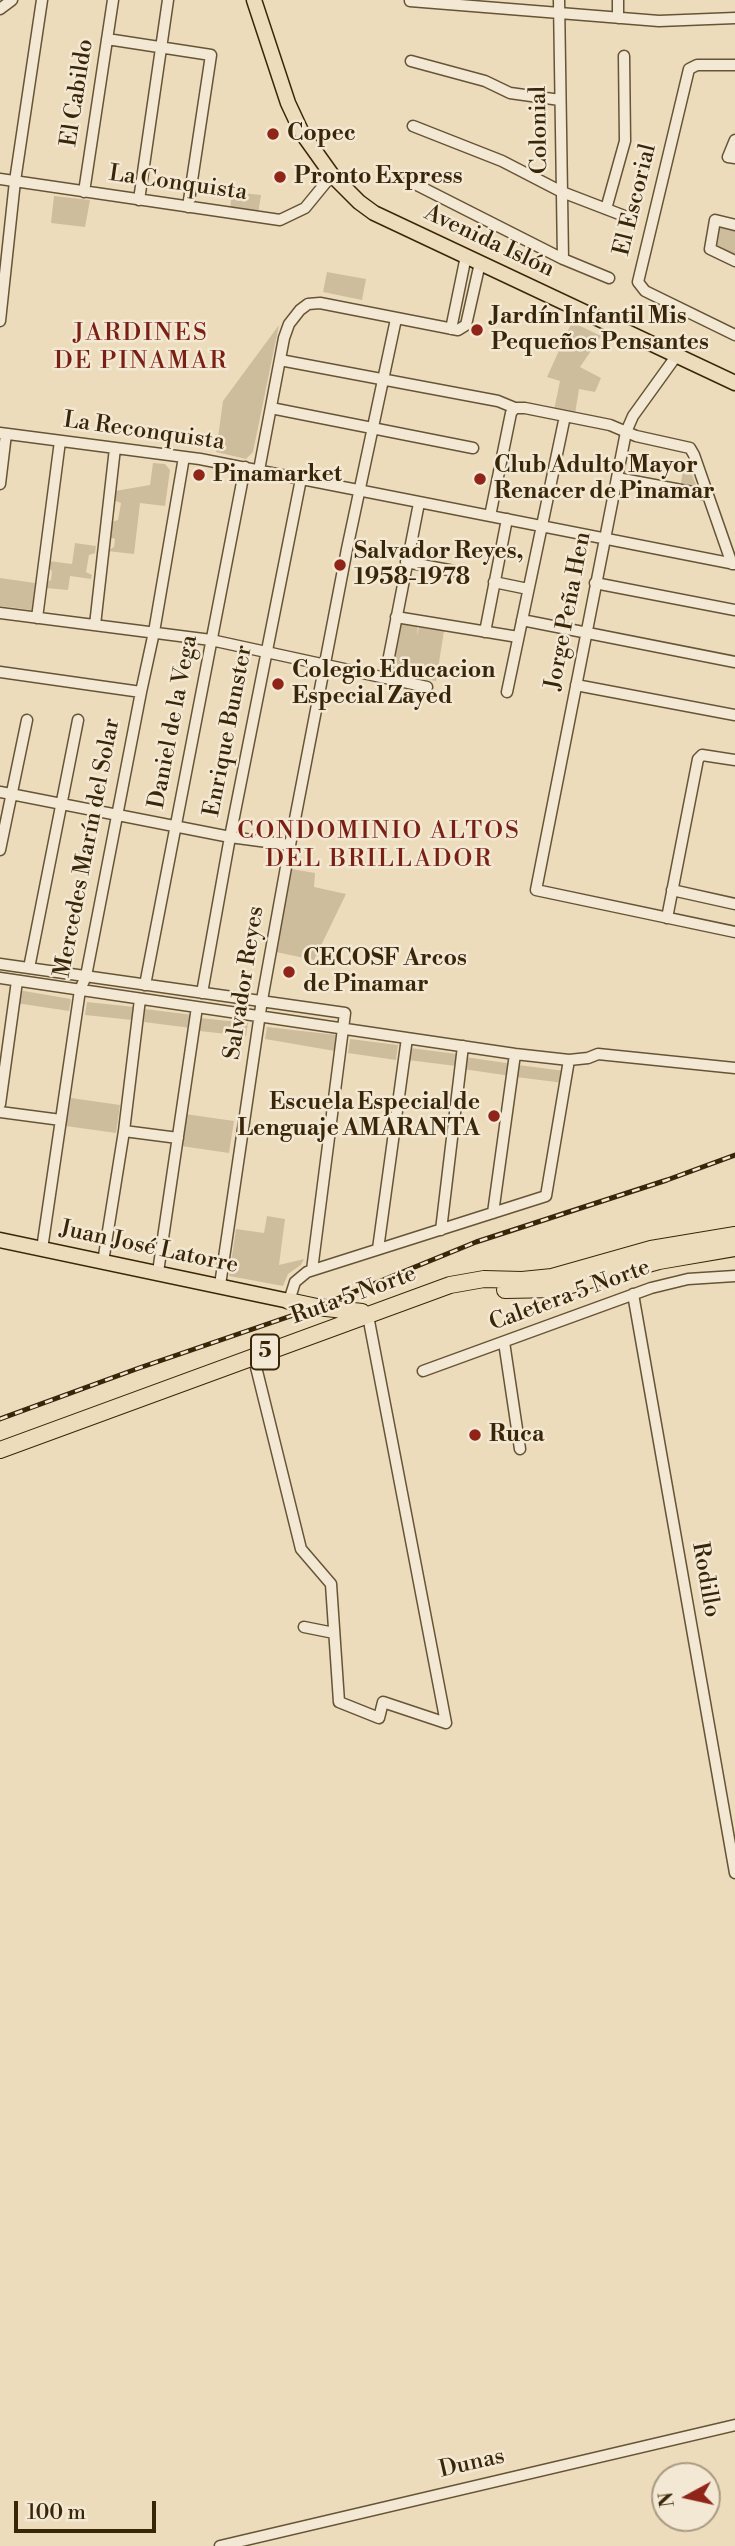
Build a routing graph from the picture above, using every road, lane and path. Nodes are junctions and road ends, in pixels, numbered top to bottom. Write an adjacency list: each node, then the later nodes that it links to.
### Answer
1 (12, 0): 9 (street)
2 (42, 0): 24 (street)
3 (113, 0): 13 (street, El Cabildo)
4 (168, 0): 14 (street)
5 (254, 0): 22 (main road, Avenida Islón)
6 (559, 0): 10 (street, Colonial)
7 (618, 0): 11 (street)
8 (410, 1): 10 (street)
9 (0, 9)
10 (559, 14): 11 (street); 18 (street, Colonial)
11 (618, 18): 12 (street)
12 (735, 18)
13 (107, 38): 14 (street); 26 (street, El Cabildo)
14 (161, 47): 28 (street); 29 (street)
15 (624, 56): 30 (street)
16 (411, 61): 18 (street)
17 (735, 65): 42 (street, El Escorial)
18 (561, 100): 27 (street, Colonial)
19 (413, 126): 27 (street)
20 (735, 140): 21 (street)
21 (735, 158)
22 (332, 175): 29 (street, La Conquista); 33 (main road, Avenida Islón)
23 (0, 179): 24 (street, La Conquista)
24 (15, 181): 26 (street, La Conquista); 37 (street)
25 (409, 181): 34 (street)
26 (84, 192): 28 (street, La Conquista)
27 (562, 192): 30 (street); 34 (street, Colonial)
28 (139, 200): 29 (street, La Conquista)
29 (188, 207)
30 (606, 209): 31 (street)
31 (626, 217)
32 (735, 225): 35 (street)
33 (466, 256): 36 (main road, Avenida Islón); 41 (street)
34 (563, 259): 38 (street)
35 (735, 261)
36 (480, 263): 41 (street); 43 (main road, Avenida Islón)
37 (3, 277): 40 (street)
38 (609, 278)
39 (396, 318): 41 (street); 44 (street); 45 (street, Salvador Reyes)
40 (0, 321)
41 (452, 329)
42 (735, 335)
43 (677, 355): 46 (main road, Avenida Islón); 51 (street, Jorge Peña Hen)
44 (280, 359): 45 (street); 47 (street)
45 (383, 380): 48 (street); 50 (street, Salvador Reyes)
46 (735, 383)
47 (271, 408): 50 (street); 58 (street)
48 (515, 408): 49 (street); 65 (street)
49 (565, 416): 51 (street); 67 (street)
50 (374, 429): 55 (street); 62 (street, Salvador Reyes)
51 (626, 432): 59 (street, Jorge Peña Hen); 63 (street)
52 (3, 434): 53 (street, La Reconquista); 61 (street)
53 (60, 441): 54 (street, La Reconquista); 78 (street)
54 (115, 448): 56 (street, La Reconquista); 80 (street)
55 (473, 448)
56 (184, 457): 57 (street, La Reconquista); 82 (street, Mercedes Marín del Solar)
57 (245, 467): 58 (street, La Reconquista); 85 (street, Daniel de la Vega)
58 (259, 470): 60 (street, La Reconquista)
59 (617, 478): 63 (street); 68 (street, Jorge Peña Hen)
60 (301, 479): 62 (street, La Reconquista); 86 (street, Enrique Bunster)
61 (0, 484)
62 (360, 491): 64 (street, La Reconquista); 88 (street, Salvador Reyes)
63 (708, 495): 70 (street)
64 (419, 503): 65 (street, La Reconquista); 69 (street)
65 (490, 516): 66 (street, La Reconquista)
66 (507, 519): 67 (street, La Reconquista); 72 (street)
67 (542, 526): 68 (street, La Reconquista); 74 (street)
68 (604, 538): 70 (street, La Reconquista); 73 (street, Jorge Peña Hen)
69 (406, 562): 71 (street); 77 (street)
70 (733, 564)
71 (454, 571)
72 (494, 582): 74 (street); 83 (street)
73 (595, 583): 75 (street); 81 (street, Jorge Peña Hen)
74 (528, 589): 79 (street)
75 (735, 610)
76 (0, 613): 78 (street)
77 (396, 617): 83 (street); 90 (street)
78 (37, 618): 80 (street)
79 (522, 620): 81 (street); 84 (street)
80 (95, 625): 82 (street)
81 (586, 631): 87 (street); 91 (street, Jorge Peña Hen)
82 (155, 632): 85 (street); 93 (street, Mercedes Marín del Solar)
83 (485, 632): 84 (street)
84 (518, 637): 94 (street)
85 (211, 640): 86 (street); 102 (street, Daniel de la Vega)
86 (266, 652): 88 (street); 103 (street, Enrique Bunster)
87 (735, 662)
88 (326, 665): 90 (street); 104 (street, Salvador Reyes)
89 (0, 671): 93 (street)
90 (385, 677): 92 (street)
91 (576, 685): 95 (street); 108 (street, Jorge Peña Hen)
92 (427, 687)
93 (141, 692): 101 (street, Mercedes Marín del Solar)
94 (507, 692)
95 (735, 715)
96 (27, 720): 99 (street)
97 (78, 720): 100 (street)
98 (735, 760): 106 (street)
99 (5, 793): 100 (street); 105 (street)
100 (61, 803): 101 (street); 111 (street)
101 (117, 813): 102 (street); 112 (street, Mercedes Marín del Solar)
102 (176, 826): 103 (street); 115 (street, Daniel de la Vega)
103 (230, 837): 104 (street); 117 (street, Enrique Bunster)
104 (290, 845): 119 (street, Salvador Reyes)
105 (0, 850)
106 (672, 890): 107 (street); 108 (street)
107 (735, 904)
108 (667, 918): 109 (street)
109 (735, 932)
110 (0, 964): 111 (street)
111 (29, 968): 112 (street)
112 (86, 976): 115 (street); 116 (street, Mercedes Marín del Solar)
113 (0, 978): 114 (street)
114 (17, 981): 116 (street); 128 (street)
115 (145, 985): 117 (street)
116 (80, 990): 118 (street); 130 (street, Mercedes Marín del Solar)
117 (202, 993): 119 (street)
118 (140, 999): 120 (street); 131 (street)
119 (262, 1000): 121 (street, Salvador Reyes); 122 (street)
120 (197, 1007): 121 (street); 132 (street)
121 (260, 1016): 122 (street); 143 (street, Salvador Reyes)
122 (343, 1029): 123 (street); 140 (street)
123 (407, 1038): 124 (street); 138 (street)
124 (463, 1046): 125 (street); 134 (street)
125 (515, 1054): 126 (street); 133 (street)
126 (569, 1060): 127 (street); 133 (street)
127 (735, 1068)
128 (0, 1104)
129 (0, 1112): 130 (street)
130 (61, 1120): 137 (street, Mercedes Marín del Solar)
131 (124, 1130): 132 (street); 139 (street)
132 (178, 1138): 141 (street)
133 (493, 1213): 134 (street)
134 (441, 1230): 138 (street)
135 (733, 1238): 147 (highway, Ruta 5 Norte / 5)
136 (0, 1240): 137 (main road, Juan José Latorre)
137 (42, 1249): 139 (main road, Juan José Latorre)
138 (378, 1249): 140 (street)
139 (103, 1262): 141 (main road, Juan José Latorre)
140 (312, 1270): 145 (street)
141 (158, 1272): 143 (main road, Juan José Latorre)
142 (735, 1276): 144 (street, Caletera 5 Norte)
143 (220, 1285): 145 (main road, Juan José Latorre)
144 (633, 1294): 149 (street, Caletera 5 Norte); 157 (street, Rodillo)
145 (289, 1301): 146 (highway)
146 (317, 1307): 147 (highway); 148 (highway)
147 (370, 1317): 148 (highway, Ruta 5 Norte / 5); 150 (highway, Ruta 5 Norte / 5); 156 (street)
148 (324, 1330): 153 (highway, Ruta 5 Norte / 5)
149 (504, 1342): 151 (street, Caletera 5 Norte); 152 (street)
150 (255, 1363): 154 (highway, Ruta 5 Norte / 5); 156 (street)
151 (423, 1371)
152 (520, 1449)
153 (0, 1450)
154 (0, 1457)
155 (304, 1626): 156 (street)
156 (334, 1633)
157 (735, 1873)
158 (735, 2425): 159 (street, Dunas)
159 (220, 2546)

